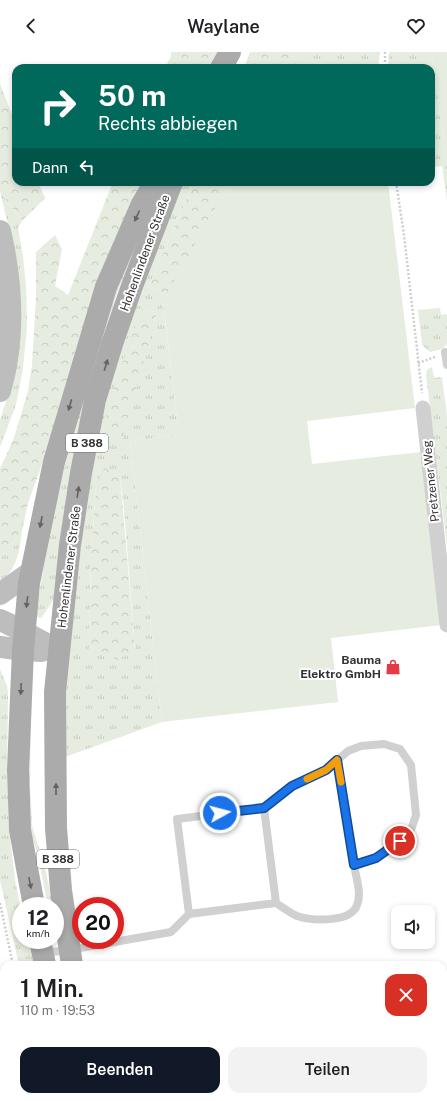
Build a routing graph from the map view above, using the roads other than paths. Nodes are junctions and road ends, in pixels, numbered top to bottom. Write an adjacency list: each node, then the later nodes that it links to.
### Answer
1 (230, 52): 2 (main road)
2 (223, 64)
3 (153, 186): 10 (main road, B 388, one-way to 10)
4 (170, 186): 16 (main road, Hohenlindener Straße / B 388, one-way to 4)
5 (0, 231): 8 (street)
6 (445, 352): 7 (lane)
7 (447, 365)
8 (0, 391)
9 (423, 408): 13 (street, Pretzener Weg)
10 (31, 572): 11 (street); 14 (main road, B 388, one-way to 14)
11 (0, 594)
12 (0, 620): 14 (street)
13 (447, 625)
14 (23, 641): 15 (street); 16 (street); 20 (main road, B 388, one-way to 20)
15 (0, 647)
16 (59, 651): 24 (main road, Hohenlindener Straße / B 388, one-way to 16)
17 (337, 760): 18 (lane); 19 (lane); 19 (lane)
18 (264, 808): 21 (lane); 22 (lane)
19 (354, 865): 21 (lane)
20 (32, 897)
21 (276, 903): 22 (lane)
22 (189, 914): 24 (lane)
23 (43, 953): 24 (lane)
24 (70, 957)

